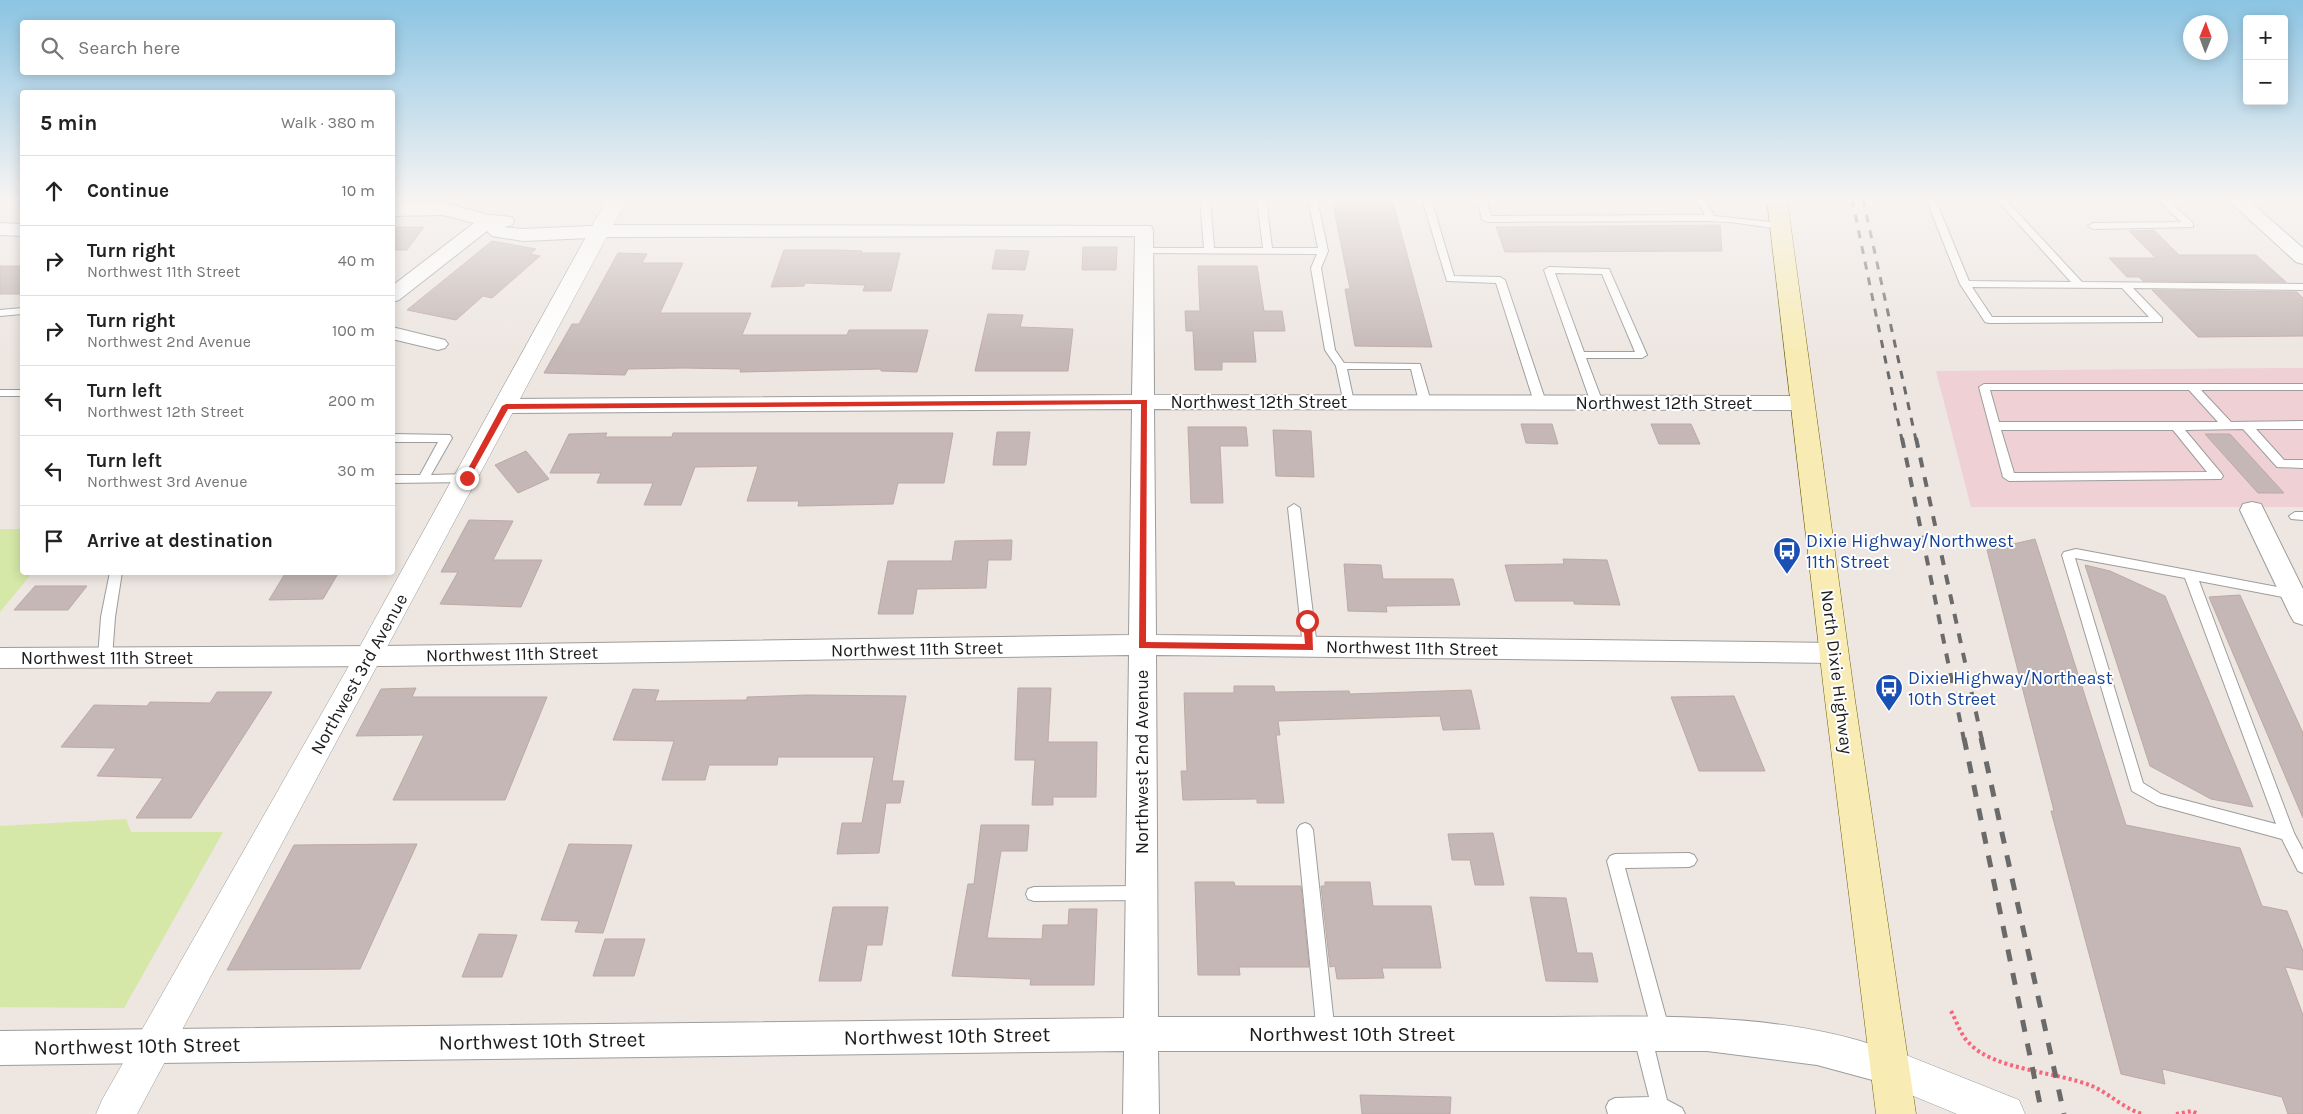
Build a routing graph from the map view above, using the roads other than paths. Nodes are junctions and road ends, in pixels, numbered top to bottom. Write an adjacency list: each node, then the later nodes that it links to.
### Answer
1 (450, 251): 15 (street)
2 (589, 251): 32 (street, Northwest 3rd Avenue)
3 (1144, 251): 26 (street, Northwest 2nd Avenue)
4 (1209, 251): 5 (lane)
5 (1268, 251): 6 (lane)
6 (1323, 251): 21 (lane)
7 (1442, 251): 29 (lane)
8 (1783, 251): 31 (main road, North Dixie Highway)
9 (1951, 251): 11 (lane)
10 (2048, 251): 12 (lane)
11 (1965, 284): 12 (lane); 13 (lane)
12 (2078, 284): 13 (lane)
13 (2124, 285): 14 (lane)
14 (2303, 287)
15 (395, 294)
16 (20, 311): 17 (lane)
17 (0, 313)
18 (395, 334): 19 (street)
19 (438, 344)
20 (1580, 355): 20 (lane); 30 (lane)
21 (1341, 366): 27 (lane); 28 (lane)
22 (2192, 387): 23 (lane); 33 (lane); 35 (lane)
23 (2303, 387)
24 (20, 393): 25 (lane)
25 (0, 394)
26 (1144, 402): 27 (street, Northwest 12th Street); 32 (street, Northwest 12th Street); 48 (street, Northwest 2nd Avenue)
27 (1348, 402): 28 (street, Northwest 12th Street)
28 (1425, 402): 29 (street, Northwest 12th Street)
29 (1540, 402): 30 (street, Northwest 12th Street)
30 (1597, 403): 31 (street, Northwest 12th Street)
31 (1802, 403): 50 (main road, North Dixie Highway)
32 (506, 406): 40 (street, Northwest 3rd Avenue)
33 (1996, 426): 34 (lane); 34 (lane)
34 (2176, 426): 35 (lane)
35 (2228, 426): 36 (lane)
36 (2247, 426): 37 (lane); 39 (lane)
37 (2303, 426)
38 (395, 438): 42 (lane)
39 (2303, 464)
40 (467, 478): 42 (lane); 51 (street, Northwest 3rd Avenue)
41 (395, 479): 42 (lane)
42 (423, 479)
43 (1294, 508): 49 (lane)
44 (2252, 510): 47 (street)
45 (2190, 574): 47 (lane); 55 (lane); 55 (lane)
46 (115, 575): 53 (lane)
47 (2298, 604)
48 (1142, 645): 49 (street, Northwest 11th Street); 51 (street, Northwest 11th Street); 58 (street, Northwest 2nd Avenue)
49 (1310, 647): 50 (street, Northwest 11th Street)
50 (1834, 653): 65 (main road, North Dixie Highway)
51 (369, 656): 53 (street, Northwest 11th Street); 63 (street, Northwest 3rd Avenue)
52 (0, 658): 53 (street, Northwest 11th Street)
53 (105, 658)
54 (1304, 830): 61 (lane)
55 (2287, 834): 57 (lane)
56 (1689, 860): 62 (lane)
57 (2303, 866)
58 (1142, 893): 59 (lane); 60 (street, Northwest 2nd Avenue)
59 (1034, 894)
60 (1142, 1034): 61 (street, Northwest 10th Street); 63 (street, Northwest 10th Street); 68 (street, Northwest 2nd Avenue)
61 (1326, 1034): 62 (street, Northwest 10th Street)
62 (1652, 1034): 65 (street, Northwest 10th Street); 66 (lane)
63 (154, 1046): 64 (street, Northwest 10th Street); 67 (street, Northwest 3rd Avenue)
64 (0, 1048)
65 (1891, 1068): 70 (main road, North Dixie Highway); 71 (street)
66 (1668, 1110): 69 (lane)
67 (116, 1114)
68 (1141, 1114)
69 (1617, 1114)
70 (1896, 1114)
71 (2005, 1114)

